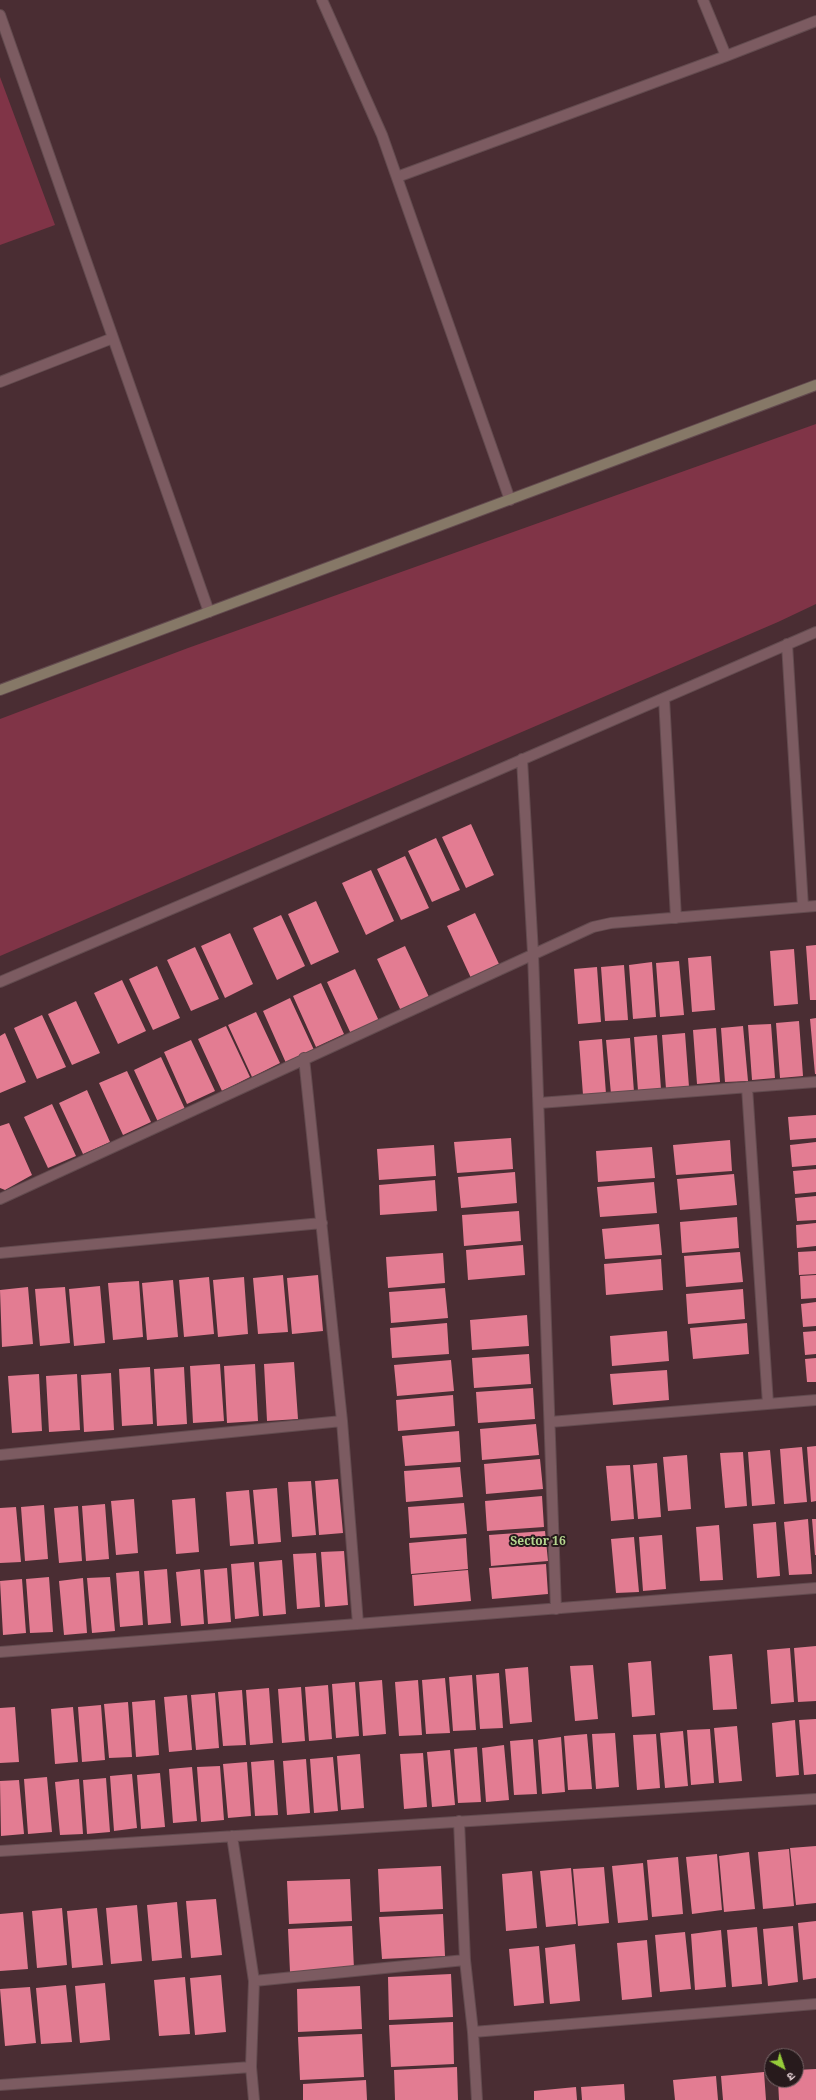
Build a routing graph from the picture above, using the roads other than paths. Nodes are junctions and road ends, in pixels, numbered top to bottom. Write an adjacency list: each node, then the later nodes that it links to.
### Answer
1 (322, 0): 6 (street)
2 (703, 0): 5 (street)
3 (0, 15): 7 (street)
4 (816, 21): 5 (street)
5 (726, 56): 6 (street)
6 (397, 177): 10 (street)
7 (113, 338): 8 (street); 11 (street)
8 (0, 382)
9 (816, 385): 10 (street)
10 (510, 500): 11 (street)
11 (209, 612): 14 (street)
12 (816, 632): 13 (street)
13 (787, 644): 15 (street); 18 (street)
14 (0, 690)
15 (664, 698): 16 (street); 19 (street)
16 (522, 759): 20 (street); 21 (street)
17 (816, 906): 18 (street)
18 (803, 907): 19 (street)
19 (676, 918): 20 (street)
20 (534, 953): 22 (street); 25 (street)
21 (0, 982)
22 (304, 1058): 26 (street); 27 (street)
23 (816, 1082): 24 (street)
24 (747, 1087): 25 (street); 30 (street)
25 (539, 1103): 32 (street)
26 (0, 1198)
27 (322, 1224): 28 (street); 31 (street)
28 (0, 1253)
29 (816, 1400): 30 (street)
30 (768, 1404): 32 (street)
31 (342, 1421): 33 (street); 36 (street)
32 (550, 1422): 35 (street)
33 (0, 1455)
34 (816, 1588): 35 (street)
35 (556, 1609): 36 (street)
36 (358, 1624): 37 (street)
37 (0, 1652)
38 (816, 1799): 39 (street)
39 (459, 1821): 40 (street); 42 (street)
40 (232, 1836): 41 (street); 43 (street)
41 (0, 1851)
42 (465, 1960): 43 (street); 45 (street)
43 (254, 1981): 46 (street)
44 (816, 2004): 45 (street)
45 (473, 2032): 49 (street)
46 (251, 2067): 47 (street); 48 (street)
47 (0, 2085)
48 (254, 2100)
49 (478, 2100)

